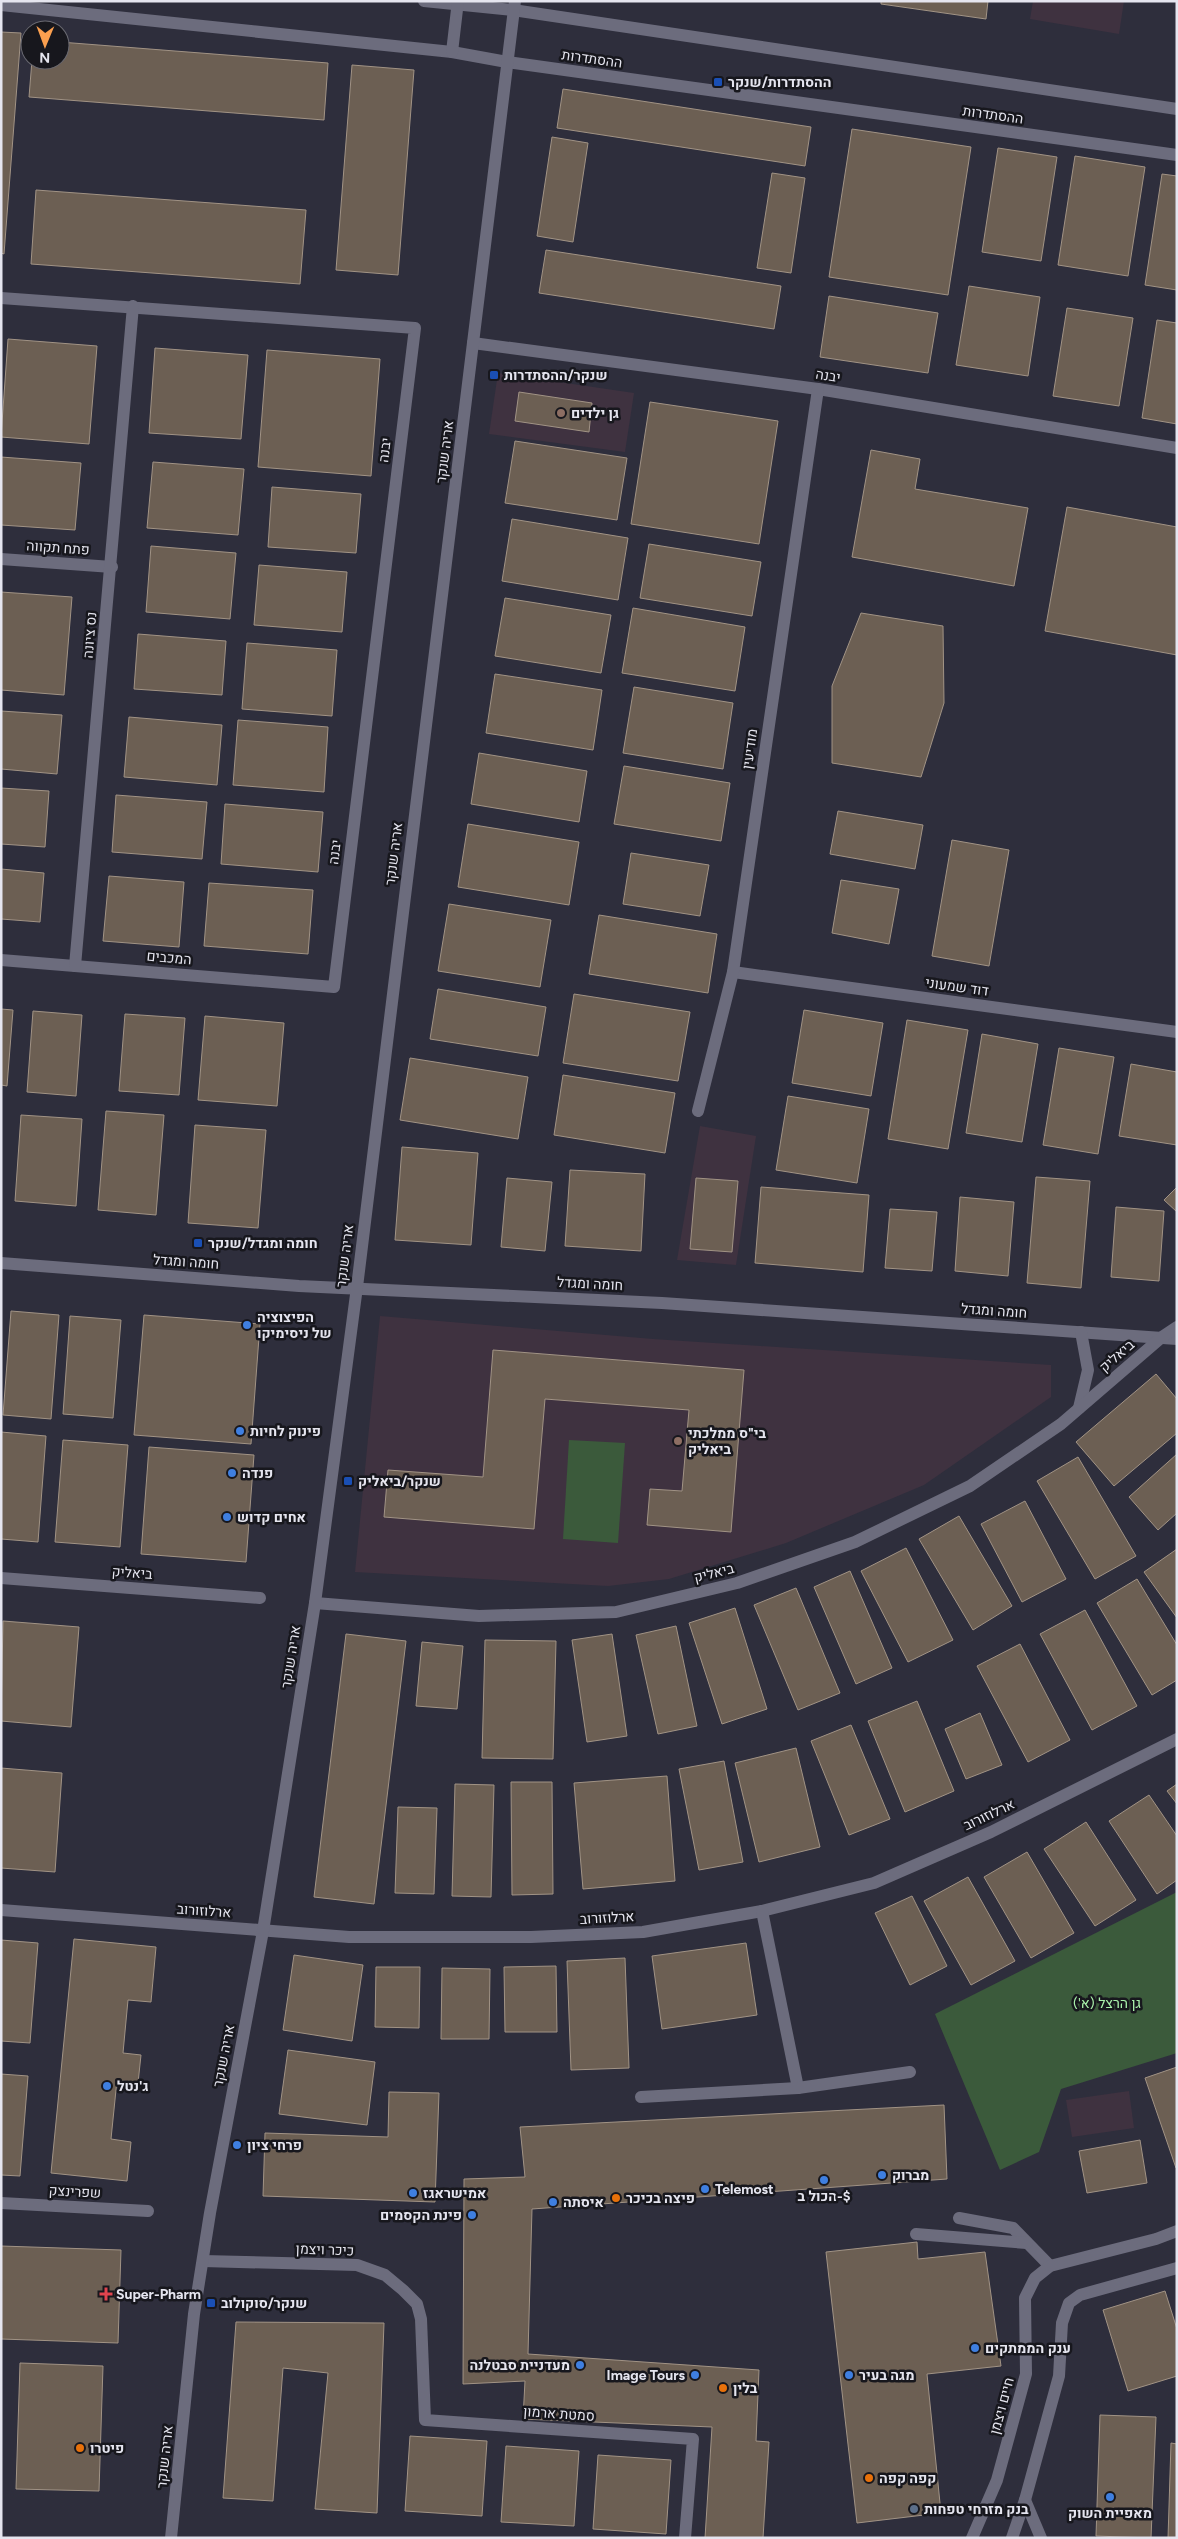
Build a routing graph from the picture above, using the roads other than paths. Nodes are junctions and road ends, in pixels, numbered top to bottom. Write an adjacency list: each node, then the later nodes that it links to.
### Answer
1 (424, 1): 2 (street)
2 (458, 3): 4 (street); 5 (street)
3 (1, 5): 5 (street, ההסתדרות)
4 (514, 6): 6 (street, אריה שנקר); 7 (street)
5 (452, 52): 6 (street, ההסתדרות)
6 (507, 62): 8 (street, ההסתדרות); 11 (street, אריה שנקר)
7 (1177, 109)
8 (1177, 155)
9 (1, 298): 10 (street, יבנה)
10 (133, 306): 15 (street, נס ציונה); 19 (street, יבנה)
11 (473, 343): 12 (street, יבנה); 23 (street, אריה שנקר)
12 (818, 390): 13 (street, יבנה); 18 (street, מודיעין)
13 (1177, 448)
14 (1, 558): 15 (street, פתח תקווה)
15 (112, 567): 17 (street, נס ציונה)
16 (1, 960): 17 (street, המכבים)
17 (75, 966): 19 (street, המכבים)
18 (733, 972): 20 (street, דוד שמעוני); 21 (street, מודיעין)
19 (334, 987)
20 (1177, 1032)
21 (698, 1111)
22 (1, 1263): 23 (street, חומה ומגדל)
23 (357, 1286): 25 (street, חומה ומגדל); 31 (street, אריה שנקר)
24 (1177, 1328): 26 (street, ביאליק)
25 (1081, 1332): 26 (street, חומה ומגדל); 28 (street, ביאליק)
26 (1162, 1337): 27 (street, חומה ומגדל); 28 (street, ביאליק)
27 (1177, 1339)
28 (1079, 1408): 31 (street, ביאליק)
29 (1, 1578): 30 (street, ביאליק)
30 (260, 1598)
31 (315, 1603): 35 (street, אריה שנקר)
32 (1177, 1739): 34 (street, ארלוזורוב)
33 (1, 1910): 35 (street, ארלוזורוב)
34 (762, 1911): 35 (street, ארלוזורוב); 37 (street)
35 (263, 1931): 45 (street, אריה שנקר)
36 (910, 2072): 37 (street)
37 (798, 2088): 38 (street)
38 (640, 2097)
39 (1, 2203): 40 (street, שפרינצק)
40 (148, 2211)
41 (959, 2218): 44 (street)
42 (1177, 2231): 46 (street)
43 (916, 2234): 44 (street)
44 (1027, 2243): 46 (street)
45 (202, 2261): 48 (street, כיכר ויצמן); 50 (street, אריה שנקר)
46 (1050, 2266): 52 (street, חיים ויצמן)
47 (1177, 2268): 49 (street)
48 (421, 2319): 51 (street, סמטת ארמון)
49 (1025, 2500): 53 (street); 54 (street)
50 (171, 2538)
51 (685, 2538)
52 (972, 2538)
53 (1012, 2538)
54 (1041, 2538)

